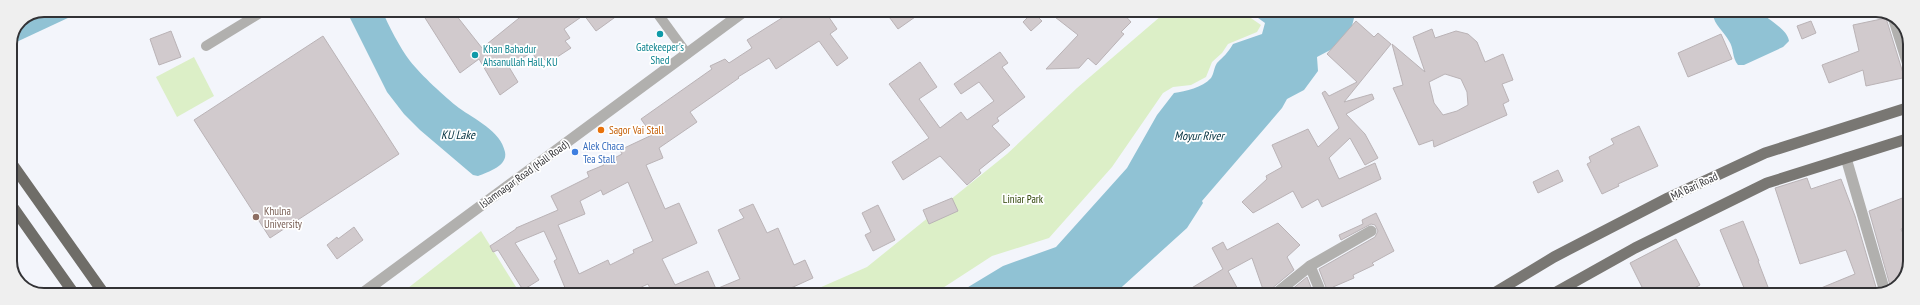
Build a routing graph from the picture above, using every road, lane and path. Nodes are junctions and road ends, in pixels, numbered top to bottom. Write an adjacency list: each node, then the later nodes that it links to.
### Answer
1 (254, 17): 5 (lane)
2 (660, 17): 7 (lane)
3 (737, 17): 7 (street, Islamnagar Road (Hall Road))
4 (1896, 26): 6 (street)
5 (206, 46)
6 (1903, 49)
7 (687, 54): 18 (street, Islamnagar Road (Hall Road))
8 (1903, 109): 21 (main road, MA Bari Road)
9 (1903, 140): 10 (main road)
10 (1846, 158): 15 (street); 22 (main road)
11 (17, 171): 17 (highway)
12 (17, 213): 16 (highway)
13 (1371, 231): 14 (street)
14 (1310, 266): 19 (street); 20 (street)
15 (1884, 287)
16 (70, 288)
17 (100, 288)
18 (369, 288)
19 (1283, 288)
20 (1319, 288)
21 (1503, 288)
22 (1564, 288)

